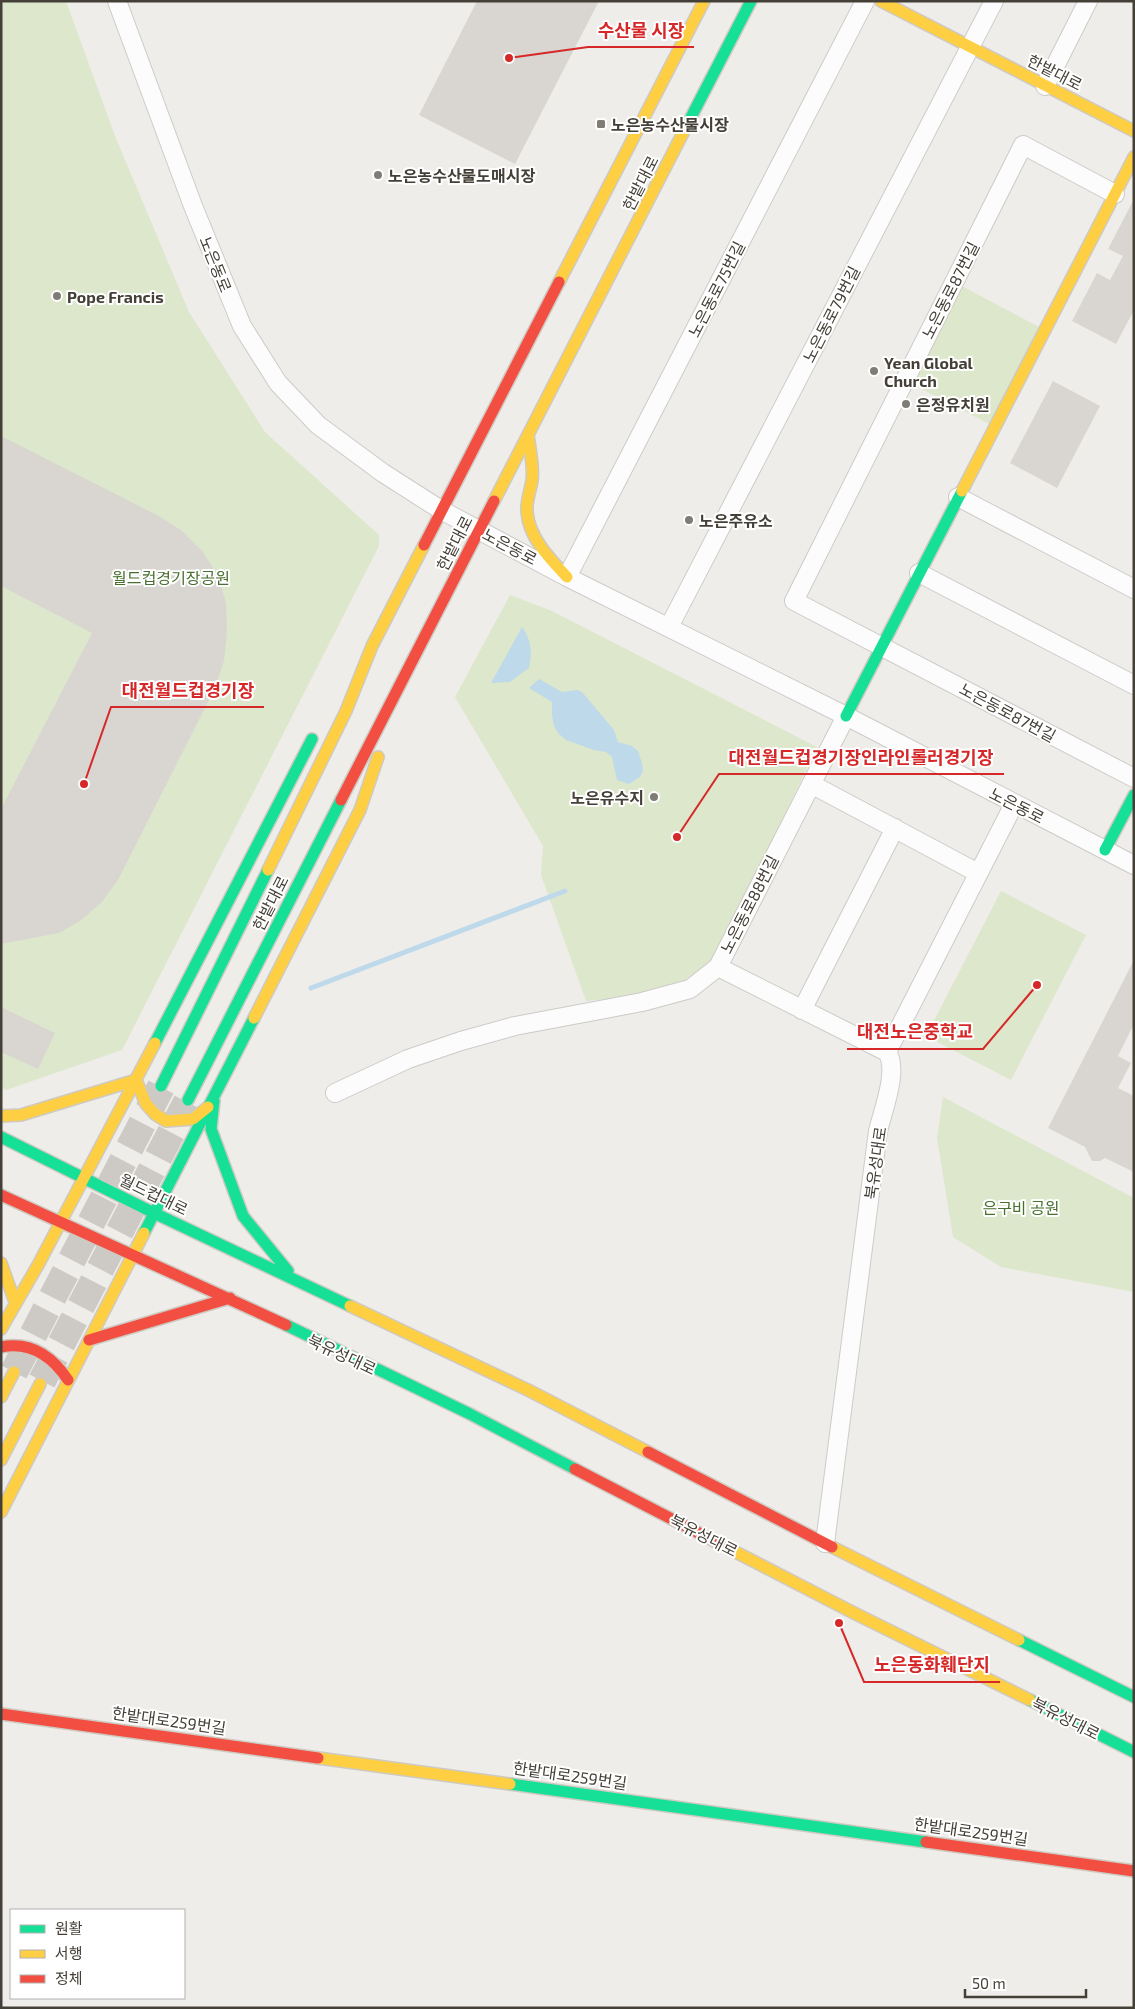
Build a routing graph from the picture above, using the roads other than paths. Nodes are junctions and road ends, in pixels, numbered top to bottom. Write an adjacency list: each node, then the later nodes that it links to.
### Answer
1 (116, 1): 15 (street, 노은동로)
2 (704, 1): 15 (main road, 한밭대로)
3 (751, 1): 13 (main road, 한밭대로)
4 (864, 1): 18 (street, 노은동로75번길)
5 (881, 1): 8 (main road, 한밭대로)
6 (994, 1): 8 (street, 노은동로79번길)
7 (1088, 1): 9 (street)
8 (970, 47): 9 (main road, 한밭대로); 20 (street, 노은동로79번길)
9 (1045, 86): 10 (main road, 한밭대로)
10 (1134, 131)
11 (1134, 157): 12 (main road)
12 (1115, 194): 14 (main road); 22 (street, 노은동로87번길)
13 (528, 435): 16 (main road, 한밭대로); 18 (main road)
14 (958, 497): 17 (main road); 19 (street)
15 (441, 510): 16 (street, 노은동로); 21 (main road, 한밭대로)
16 (480, 530): 18 (street, 노은동로); 23 (main road, 한밭대로)
17 (919, 573): 22 (main road); 25 (street)
18 (567, 576): 20 (street, 노은동로)
19 (1134, 589)
20 (669, 627): 26 (street, 노은동로)
21 (372, 646): 24 (main road); 40 (main road, 한밭대로)
22 (882, 646): 26 (main road); 28 (street, 노은동로87번길)
23 (403, 677): 41 (main road); 43 (main road, 한밭대로)
24 (346, 681)
25 (1134, 685)
26 (846, 716): 29 (street, 노은동로88번길); 31 (street, 노은동로)
27 (317, 729): 39 (main road)
28 (1134, 778)
29 (811, 784): 32 (street); 36 (street, 노은동로88번길)
30 (1134, 795): 33 (main road)
31 (1014, 804): 33 (street, 노은동로); 35 (street)
32 (895, 828): 35 (street); 37 (street)
33 (1105, 850): 34 (street, 노은동로)
34 (1134, 865)
35 (978, 873): 38 (street)
36 (718, 967): 37 (street, 노은동로88번길); 42 (street)
37 (802, 1010): 38 (street, 노은동로88번길)
38 (887, 1052): 65 (street, 북유성대로)
39 (136, 1080): 44 (main road); 45 (main road); 47 (main road)
40 (162, 1086)
41 (217, 1090): 44 (main road); 53 (main road)
42 (334, 1093)
43 (188, 1100)
44 (208, 1107): 49 (main road)
45 (1, 1116)
46 (1, 1137): 47 (main road, 월드컵대로)
47 (84, 1179): 49 (main road, 월드컵대로); 50 (main road)
48 (1, 1195): 50 (main road)
49 (154, 1213): 51 (main road); 53 (main road, 월드컵대로)
50 (61, 1223): 51 (main road); 55 (main road)
51 (132, 1255): 54 (main road); 57 (main road)
52 (1, 1263): 55 (main road)
53 (294, 1278): 65 (main road)
54 (230, 1298): 57 (main road); 68 (main road, 북유성대로)
55 (15, 1302): 56 (main road)
56 (1, 1330)
57 (89, 1340): 60 (main road)
58 (1, 1347): 60 (main road)
59 (14, 1372): 62 (main road)
60 (68, 1380): 64 (main road)
61 (40, 1384): 63 (main road)
62 (1, 1397)
63 (1, 1460)
64 (1, 1512)
65 (826, 1543): 66 (main road)
66 (1134, 1697)
67 (1, 1714): 69 (main road, 한밭대로259번길)
68 (1134, 1752)
69 (1134, 1871)

